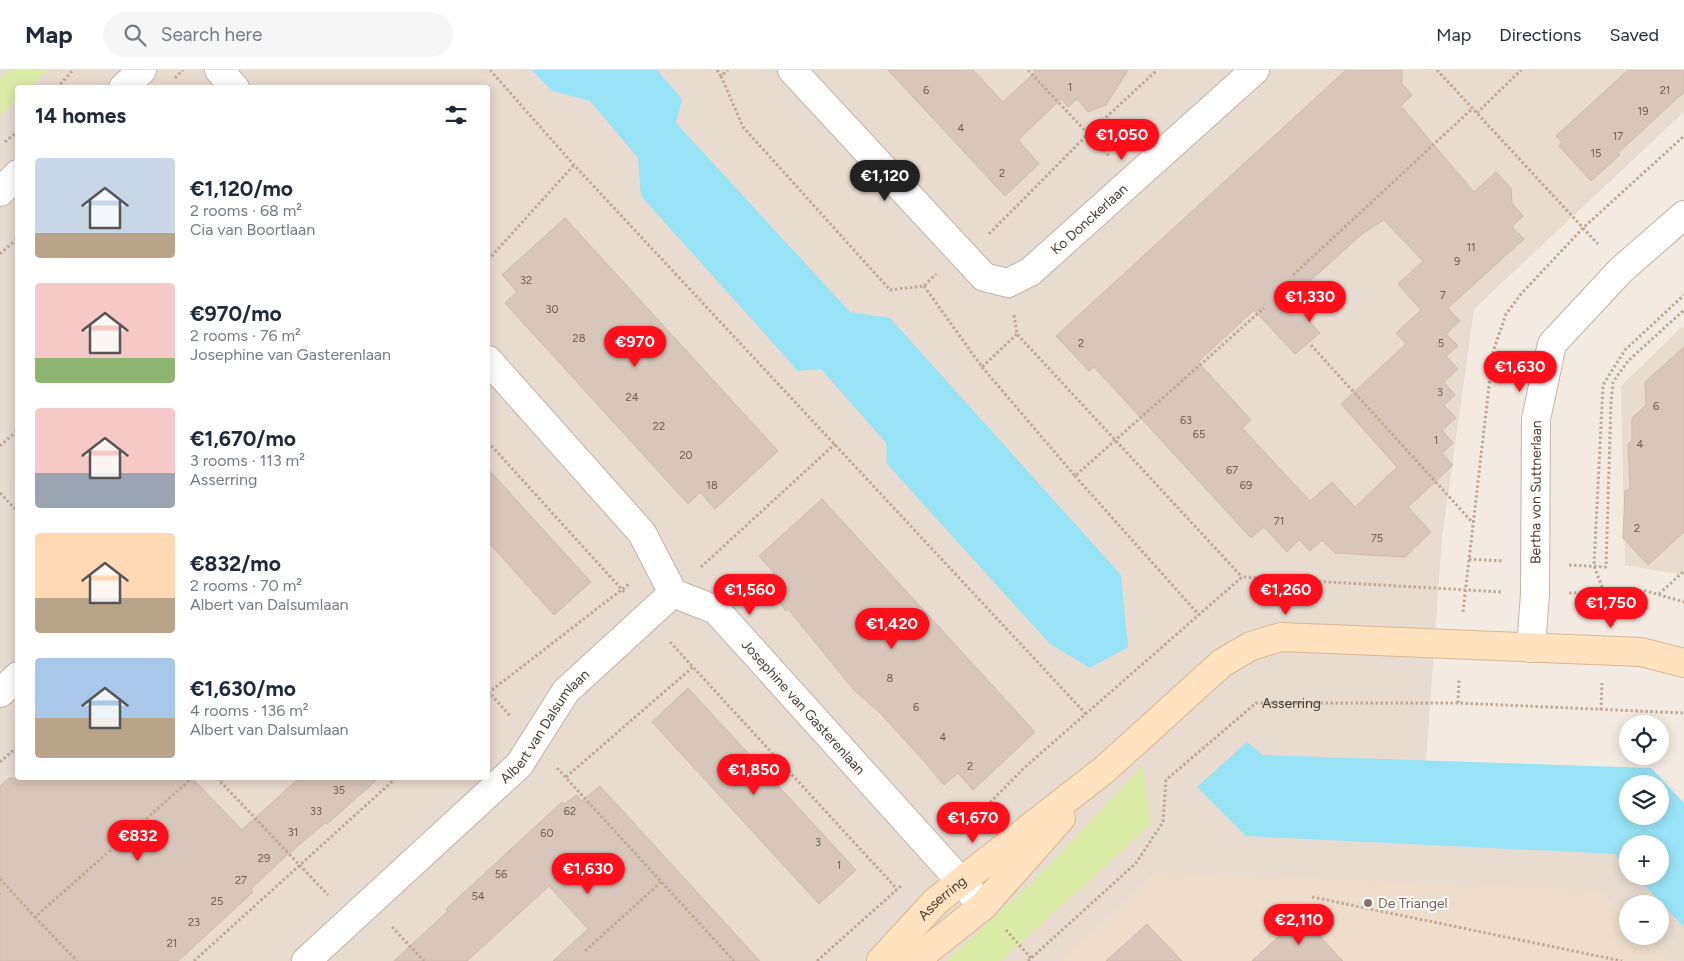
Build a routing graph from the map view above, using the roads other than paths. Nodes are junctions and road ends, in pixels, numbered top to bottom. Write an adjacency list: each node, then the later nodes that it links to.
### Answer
1 (142, 70): 5 (street)
2 (219, 70): 6 (street)
3 (792, 70): 4 (street, Ko Donckerlaan)
4 (1255, 70)
5 (126, 85)
6 (232, 85)
7 (15, 177): 8 (street)
8 (0, 192)
9 (1684, 215): 12 (street, Bertha von Suttnerlaan)
10 (490, 362): 11 (street)
11 (673, 593): 17 (street, Josephine van Gasterenlaan); 19 (street, Albert van Dalsumlaan)
12 (1531, 648): 13 (street, Asserring); 16 (street, Asserring)
13 (1684, 663)
14 (15, 679): 15 (street)
15 (0, 693)
16 (1104, 770): 17 (street, Asserring); 18 (street, Asserring)
17 (960, 880): 18 (street, Josephine van Gasterenlaan); 20 (street, Asserring)
18 (983, 906): 21 (street, Asserring)
19 (306, 961)
20 (881, 961)
21 (914, 961)

